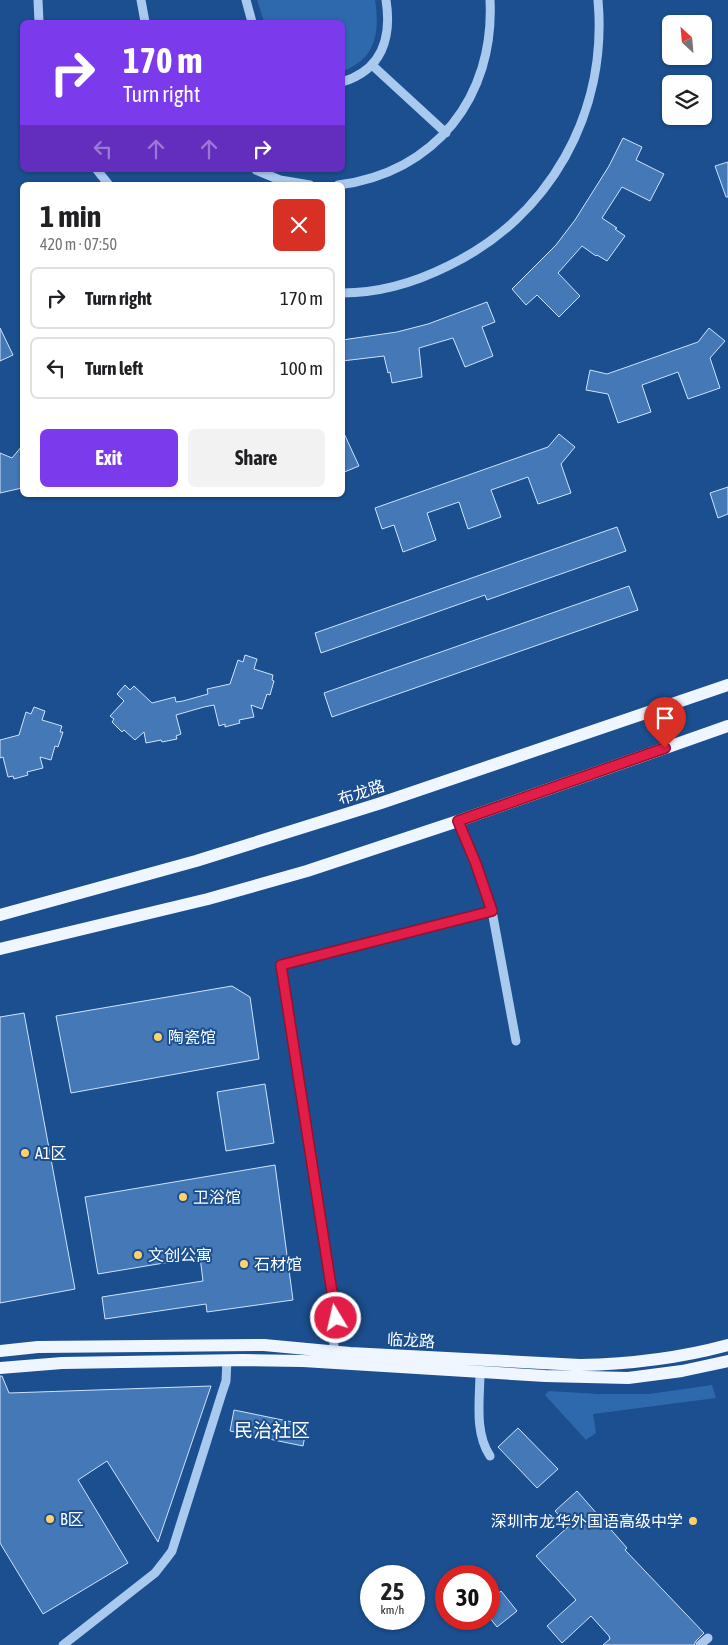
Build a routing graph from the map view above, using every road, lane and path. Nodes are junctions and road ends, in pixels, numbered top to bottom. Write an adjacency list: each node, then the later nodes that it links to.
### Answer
1 (38, 0): 7 (street)
2 (141, 0): 8 (street)
3 (246, 0): 9 (street)
4 (386, 0): 10 (street)
5 (490, 0): 12 (street)
6 (598, 0): 18 (street)
7 (39, 20)
8 (145, 20)
9 (251, 20)
10 (372, 65): 11 (street); 12 (street)
11 (345, 81)
12 (446, 133): 17 (street)
13 (99, 172): 15 (street)
14 (261, 172): 16 (street)
15 (107, 182)
16 (292, 182)
17 (345, 184)
18 (345, 293)
19 (728, 685): 23 (main road, 布龙路)
20 (728, 726): 21 (main road)
21 (458, 821): 22 (street); 24 (main road)
22 (492, 911): 25 (street); 28 (street)
23 (0, 915)
24 (0, 949)
25 (516, 1042)
26 (728, 1345): 28 (main road, 临龙路)
27 (0, 1351): 28 (main road, 临龙路)
28 (333, 1357): 29 (main road, 临龙路); 32 (main road, 临龙路)
29 (227, 1360): 31 (main road, 临龙路); 35 (street)
30 (728, 1361): 32 (main road, 临龙路)
31 (0, 1368)
32 (480, 1372): 33 (street)
33 (490, 1456)
34 (708, 1638): 36 (street)
35 (63, 1645)
36 (700, 1645)

